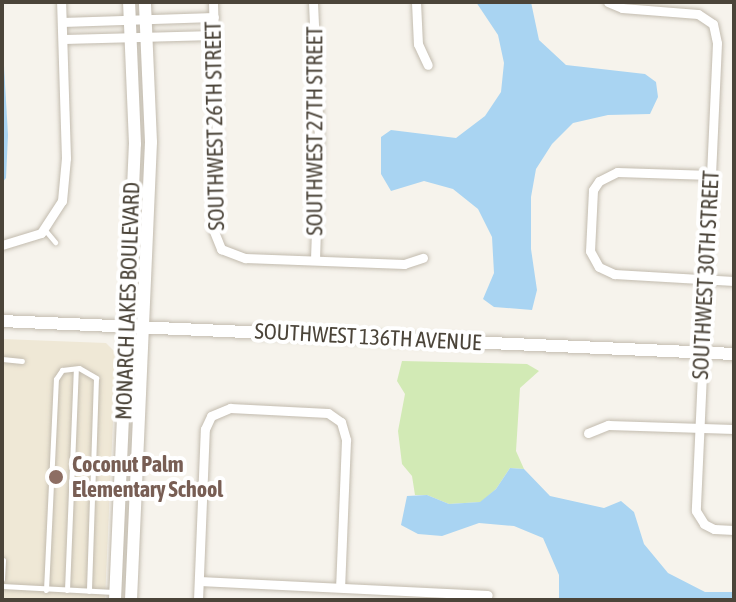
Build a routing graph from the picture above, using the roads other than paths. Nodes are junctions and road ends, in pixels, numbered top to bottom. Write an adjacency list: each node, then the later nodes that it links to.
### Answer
1 (61, 2): 11 (street)
2 (129, 2): 9 (street, MONARCH LAKES BOULEVARD)
3 (145, 2): 10 (street, MONARCH LAKES BOULEVARD)
4 (213, 2): 8 (street, SOUTHWEST 26TH STREET)
5 (313, 2): 22 (street, SOUTHWEST 27TH STREET)
6 (416, 2): 16 (street)
7 (608, 2): 17 (street, SOUTHWEST 30TH STREET)
8 (214, 17): 10 (street); 12 (street, SOUTHWEST 26TH STREET)
9 (130, 20): 10 (street); 11 (street); 13 (street, MONARCH LAKES BOULEVARD)
10 (146, 20): 14 (street, MONARCH LAKES BOULEVARD)
11 (62, 22): 15 (street)
12 (214, 35): 14 (street); 22 (street, SOUTHWEST 26TH STREET)
13 (130, 37): 14 (street); 15 (street); 26 (street, MONARCH LAKES BOULEVARD)
14 (147, 37): 27 (street, MONARCH LAKES BOULEVARD)
15 (64, 39): 18 (street)
16 (428, 65)
17 (711, 175): 23 (street, SOUTHWEST 30TH STREET); 23 (street)
18 (42, 231): 19 (lane); 20 (street)
19 (55, 242)
20 (2, 245)
21 (423, 258): 22 (street)
22 (315, 260)
23 (708, 280): 24 (street); 28 (street, SOUTHWEST 30TH STREET)
24 (734, 281)
25 (2, 321): 26 (street, SOUTHWEST 136TH AVENUE)
26 (128, 327): 27 (street, SOUTHWEST 136TH AVENUE); 46 (street, MONARCH LAKES BOULEVARD)
27 (143, 327): 28 (street, SOUTHWEST 136TH AVENUE); 47 (street, MONARCH LAKES BOULEVARD)
28 (703, 352): 29 (street, SOUTHWEST 136TH AVENUE); 33 (street, SOUTHWEST 30TH STREET)
29 (734, 354)
30 (2, 359): 31 (lane)
31 (22, 361)
32 (76, 369): 42 (lane); 43 (lane); 44 (lane)
33 (700, 427): 34 (street); 35 (street); 36 (street, SOUTHWEST 30TH STREET)
34 (734, 429)
35 (588, 433)
36 (734, 530)
37 (3, 560): 38 (lane)
38 (2, 579)
39 (199, 581): 41 (street); 41 (street); 48 (street)
40 (2, 586): 42 (lane)
41 (340, 587): 45 (street)
42 (46, 590): 43 (lane)
43 (67, 590): 44 (lane)
44 (89, 591): 46 (lane)
45 (488, 595)
46 (115, 596)
47 (131, 600)
48 (198, 600)

